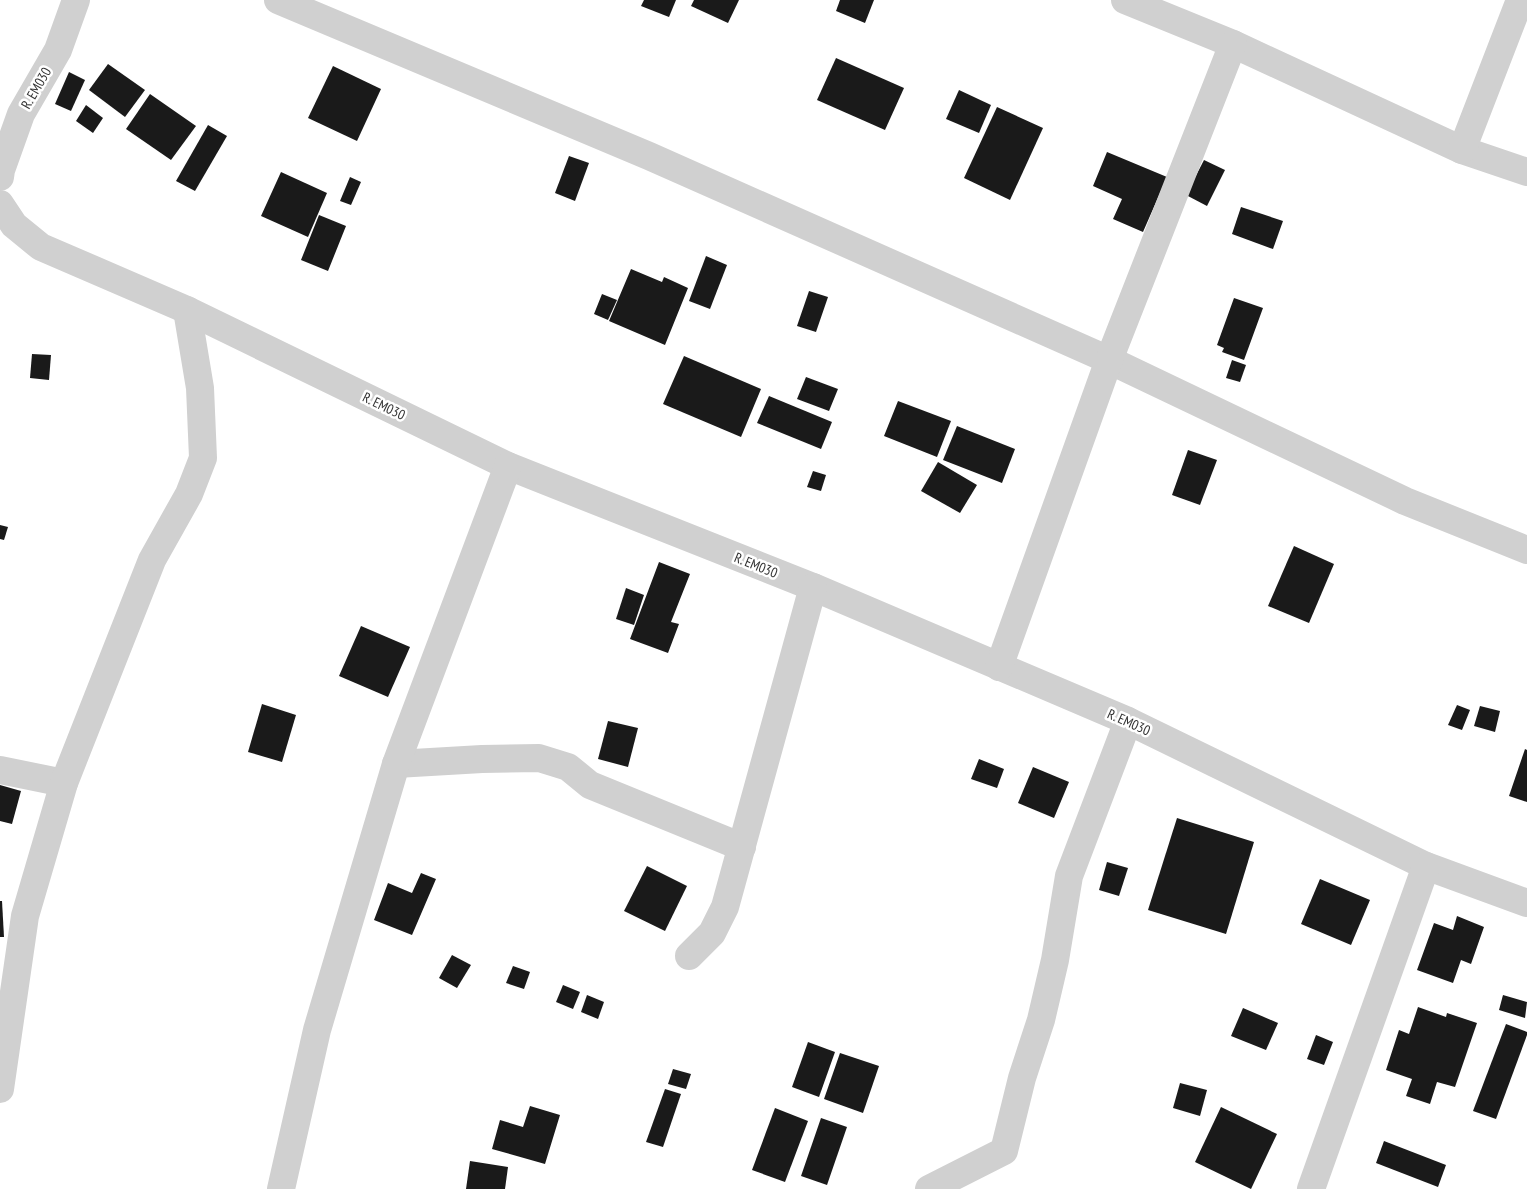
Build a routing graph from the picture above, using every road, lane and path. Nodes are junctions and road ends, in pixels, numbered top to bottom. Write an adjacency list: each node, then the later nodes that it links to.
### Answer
1 (76, 0): 8 (street, R. EM030)
2 (278, 0): 11 (street)
3 (1126, 0): 5 (street)
4 (1520, 0): 6 (street)
5 (1233, 44): 6 (street); 11 (street)
6 (1462, 150): 7 (street)
7 (1527, 172)
8 (0, 177)
9 (0, 204): 10 (street, R. EM030)
10 (187, 310): 12 (street, R. EM030); 19 (street)
11 (1109, 360): 13 (street); 15 (street)
12 (508, 466): 14 (street, R. EM030); 17 (street)
13 (1527, 550)
14 (812, 587): 15 (street, R. EM030); 20 (street)
15 (999, 667): 16 (street, R. EM030)
16 (1128, 721): 21 (street, R. EM030); 26 (street)
17 (396, 764): 20 (street); 25 (street)
18 (0, 770): 19 (street)
19 (64, 783): 24 (street)
20 (742, 847): 23 (street)
21 (1426, 866): 22 (street, R. EM030); 27 (street)
22 (1527, 903)
23 (690, 956)
24 (0, 1089)
25 (281, 1189)
26 (929, 1189)
27 (1311, 1189)

